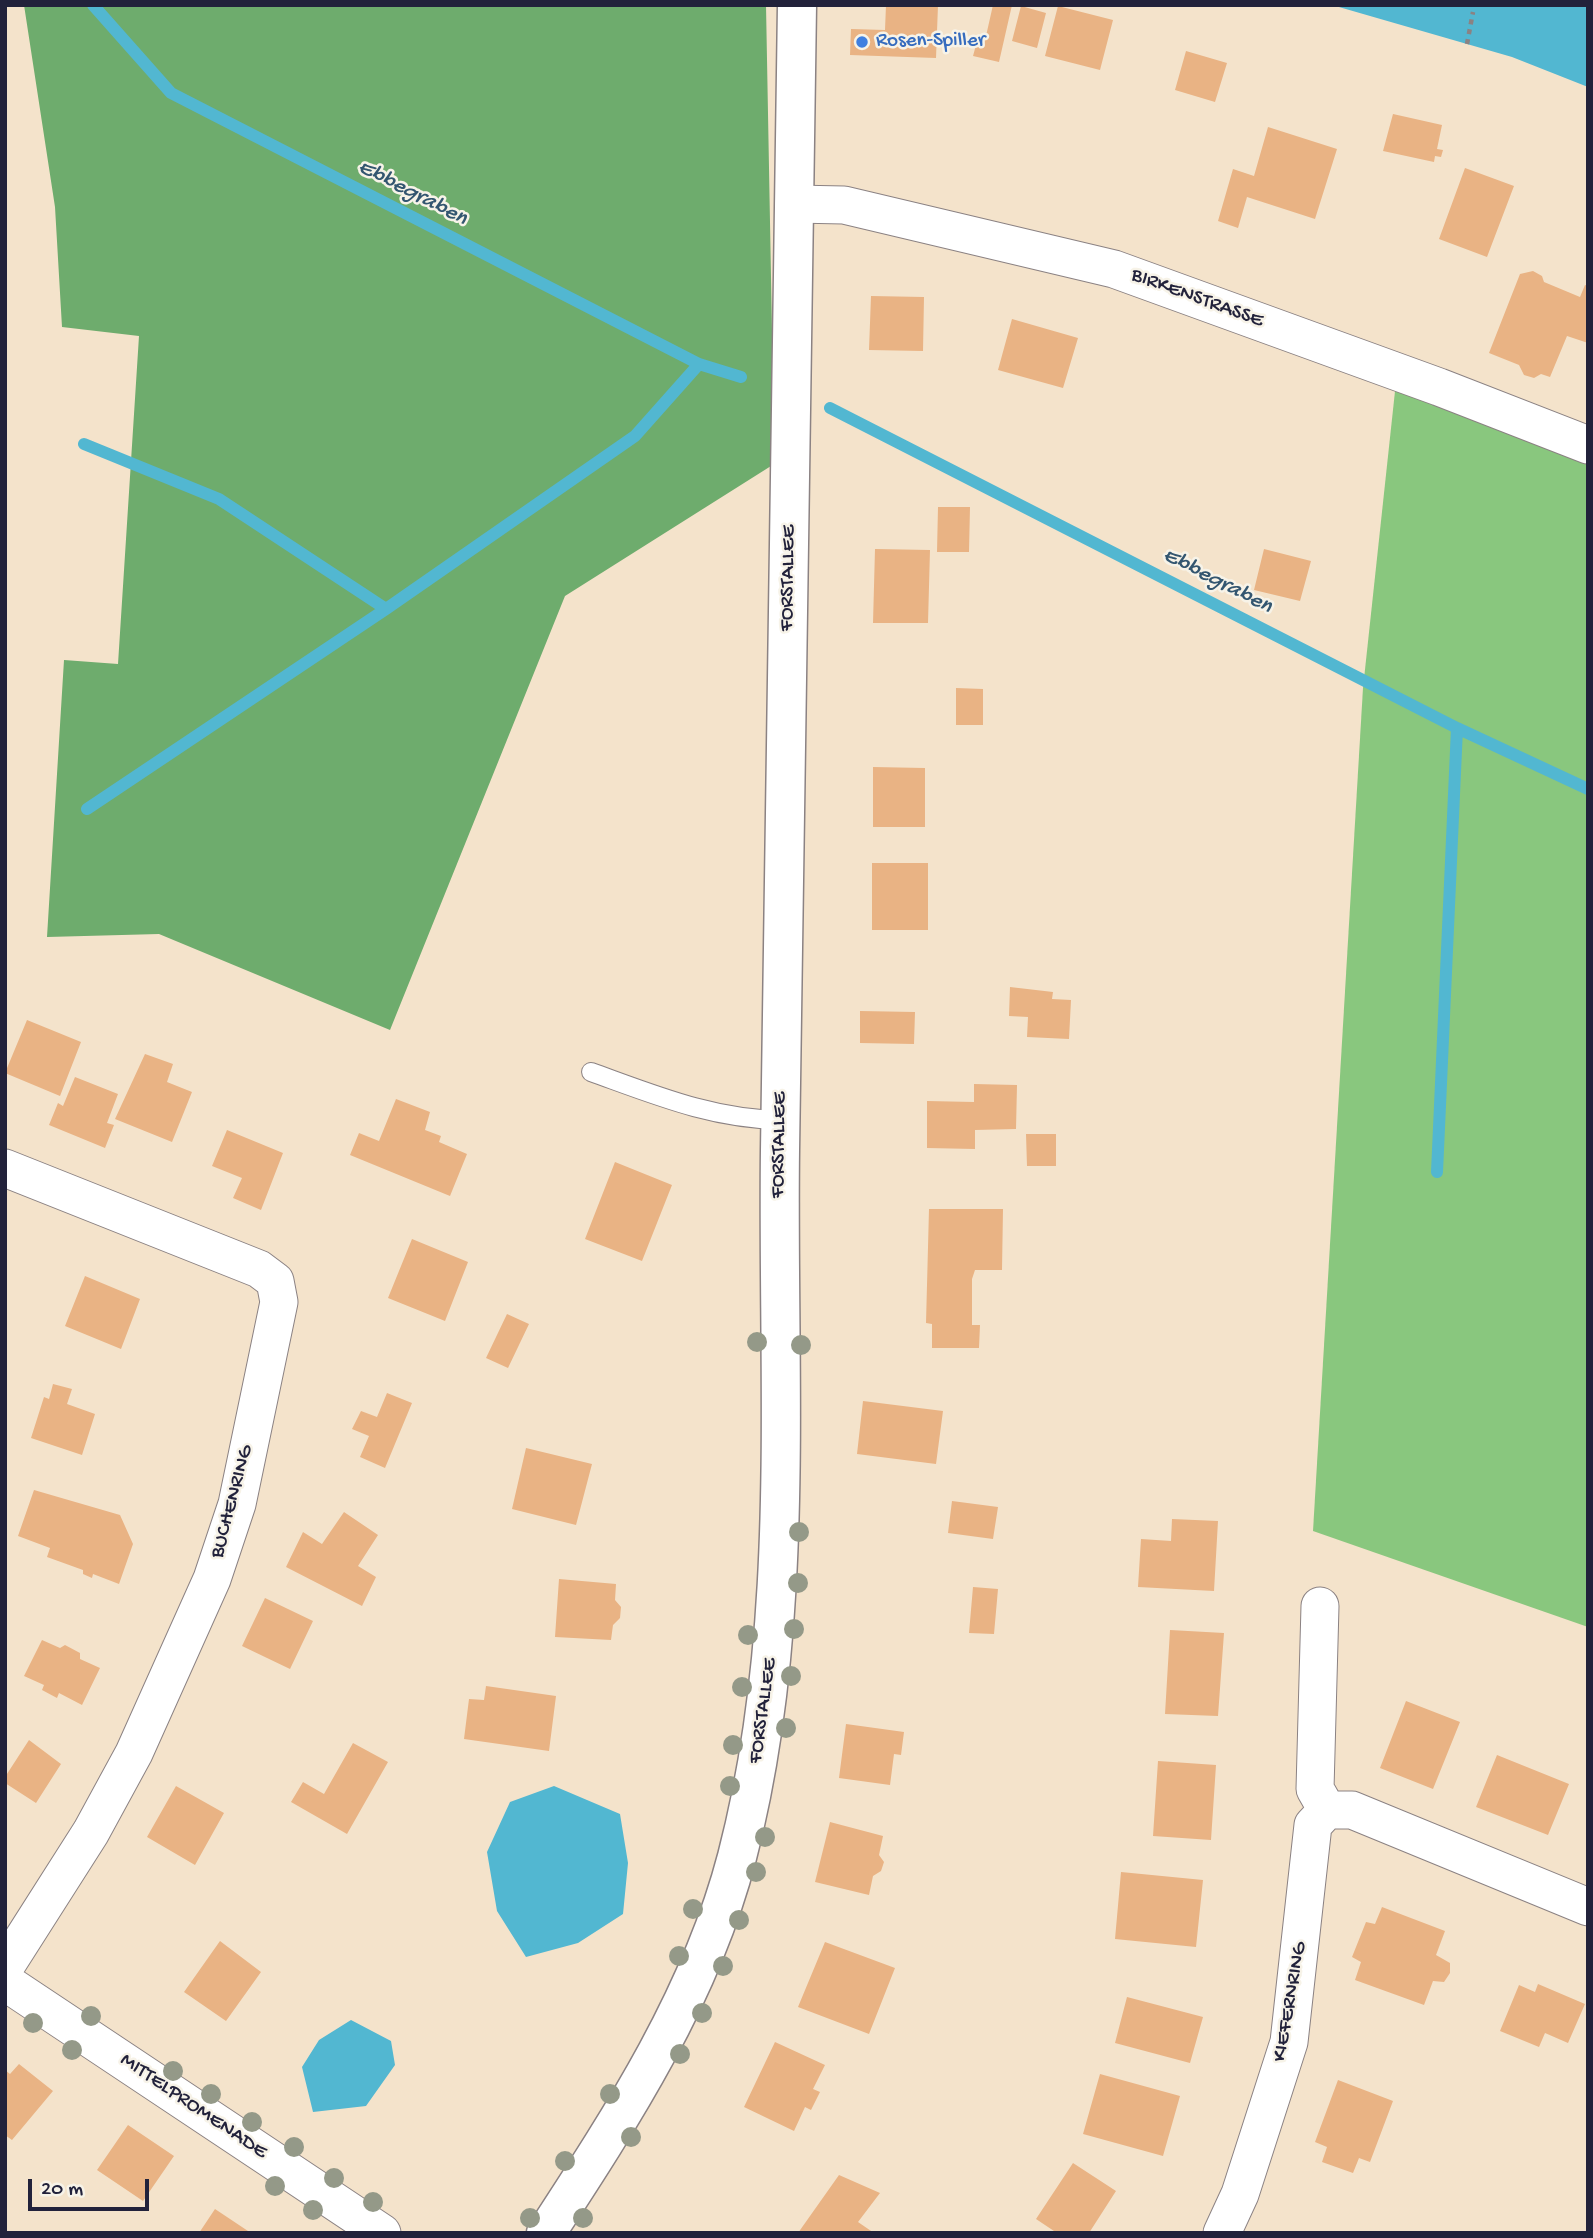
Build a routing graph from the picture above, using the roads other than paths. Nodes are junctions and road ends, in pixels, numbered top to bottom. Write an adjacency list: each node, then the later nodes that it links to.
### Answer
1 (797, 5): 2 (street, FORSTALLEE)
2 (794, 204): 3 (street, BIRKENSTRASSE); 5 (street, FORSTALLEE)
3 (1588, 445)
4 (591, 1072): 5 (lane)
5 (780, 1120): 13 (street, FORSTALLEE)
6 (5, 1168): 10 (street, BUCHENRING)
7 (1320, 1606): 8 (street)
8 (1327, 1810): 9 (street); 14 (street, KIEFERNRING)
9 (1588, 1907)
10 (5, 1967)
11 (5, 1982): 12 (street, MITTELPROMENADE)
12 (382, 2233)
13 (546, 2233)
14 (1222, 2233)

